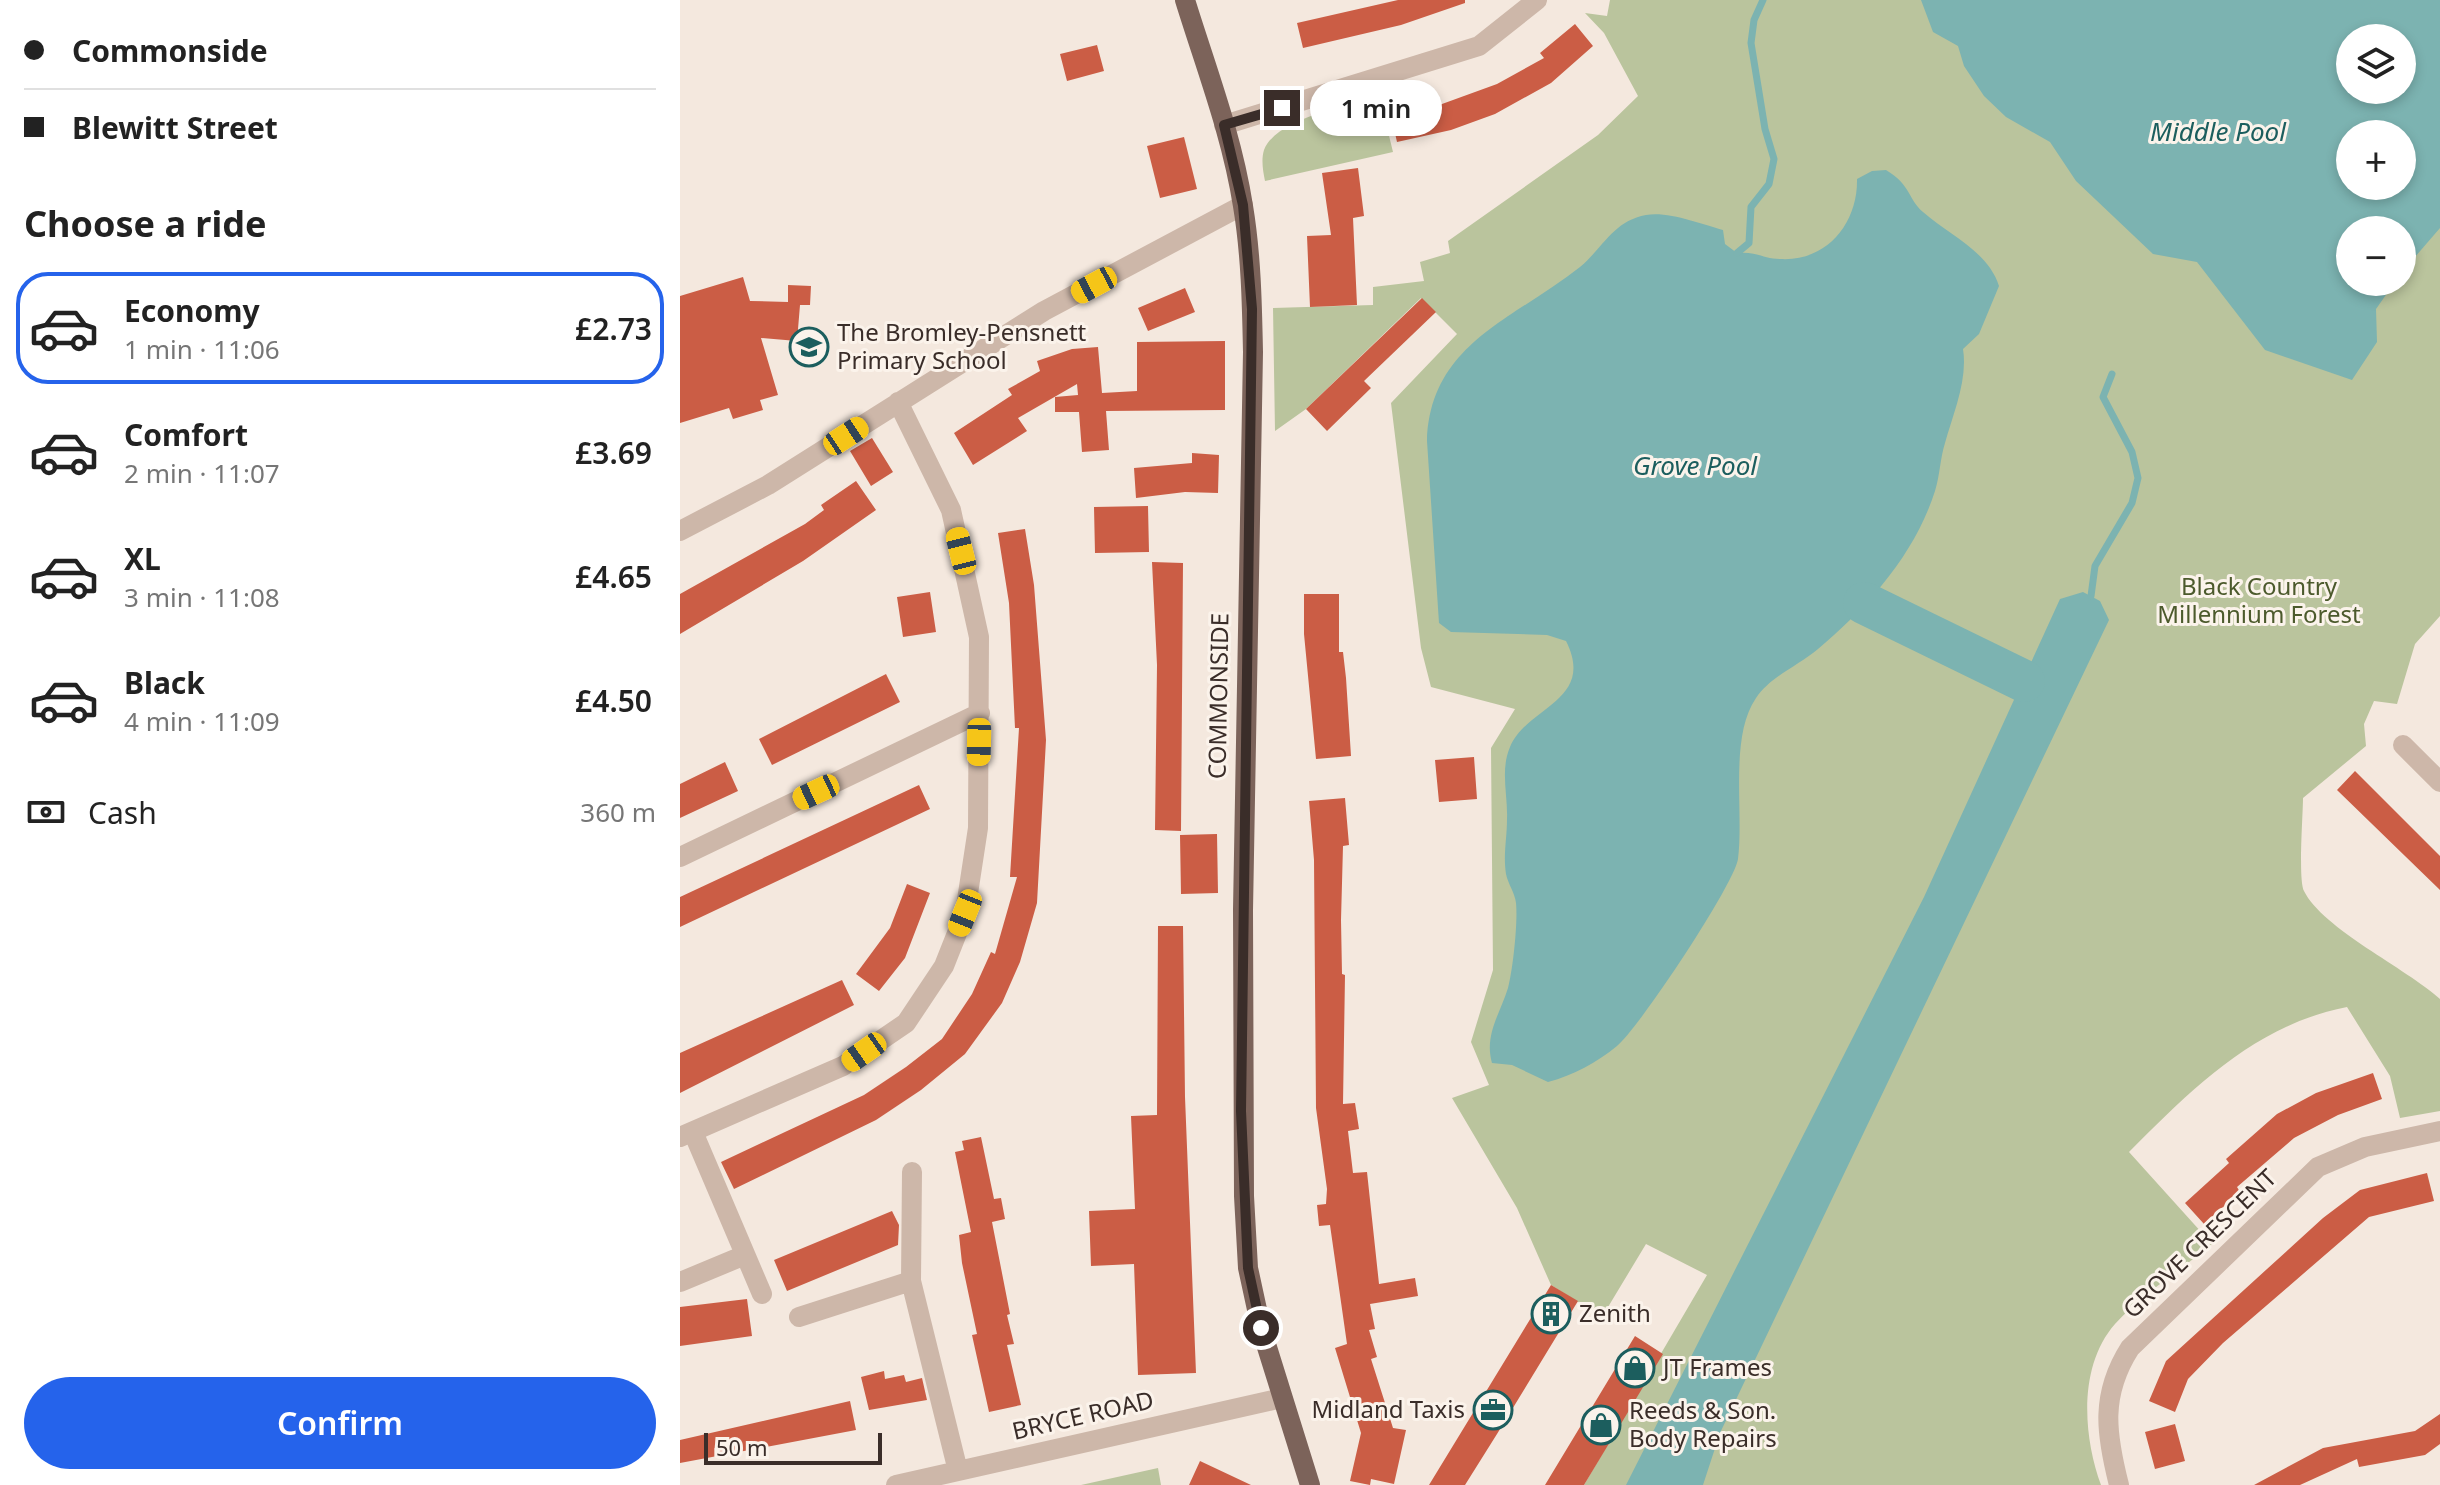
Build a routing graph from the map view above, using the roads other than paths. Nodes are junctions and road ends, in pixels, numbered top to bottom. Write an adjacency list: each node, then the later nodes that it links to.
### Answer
1 (1185, 0): 3 (main road, COMMONSIDE)
2 (1537, 0): 3 (street)
3 (1224, 125): 4 (main road, COMMONSIDE)
4 (1243, 205): 5 (street); 19 (main road, COMMONSIDE)
5 (898, 402): 6 (street); 7 (street)
6 (680, 531)
7 (980, 713): 10 (street); 12 (street)
8 (2403, 745): 9 (street)
9 (2440, 782)
10 (680, 857)
11 (2440, 1131): 23 (street, GROVE CRESCENT)
12 (687, 1134): 14 (street)
13 (912, 1172): 15 (street)
14 (745, 1255): 16 (street); 17 (street)
15 (911, 1281): 18 (street); 20 (street)
16 (680, 1282)
17 (762, 1294)
18 (799, 1317)
19 (1282, 1398): 20 (street, BRYCE ROAD); 21 (main road, COMMONSIDE)
20 (958, 1471): 22 (street, BRYCE ROAD)
21 (1313, 1481)
22 (896, 1485)
23 (2119, 1485)

